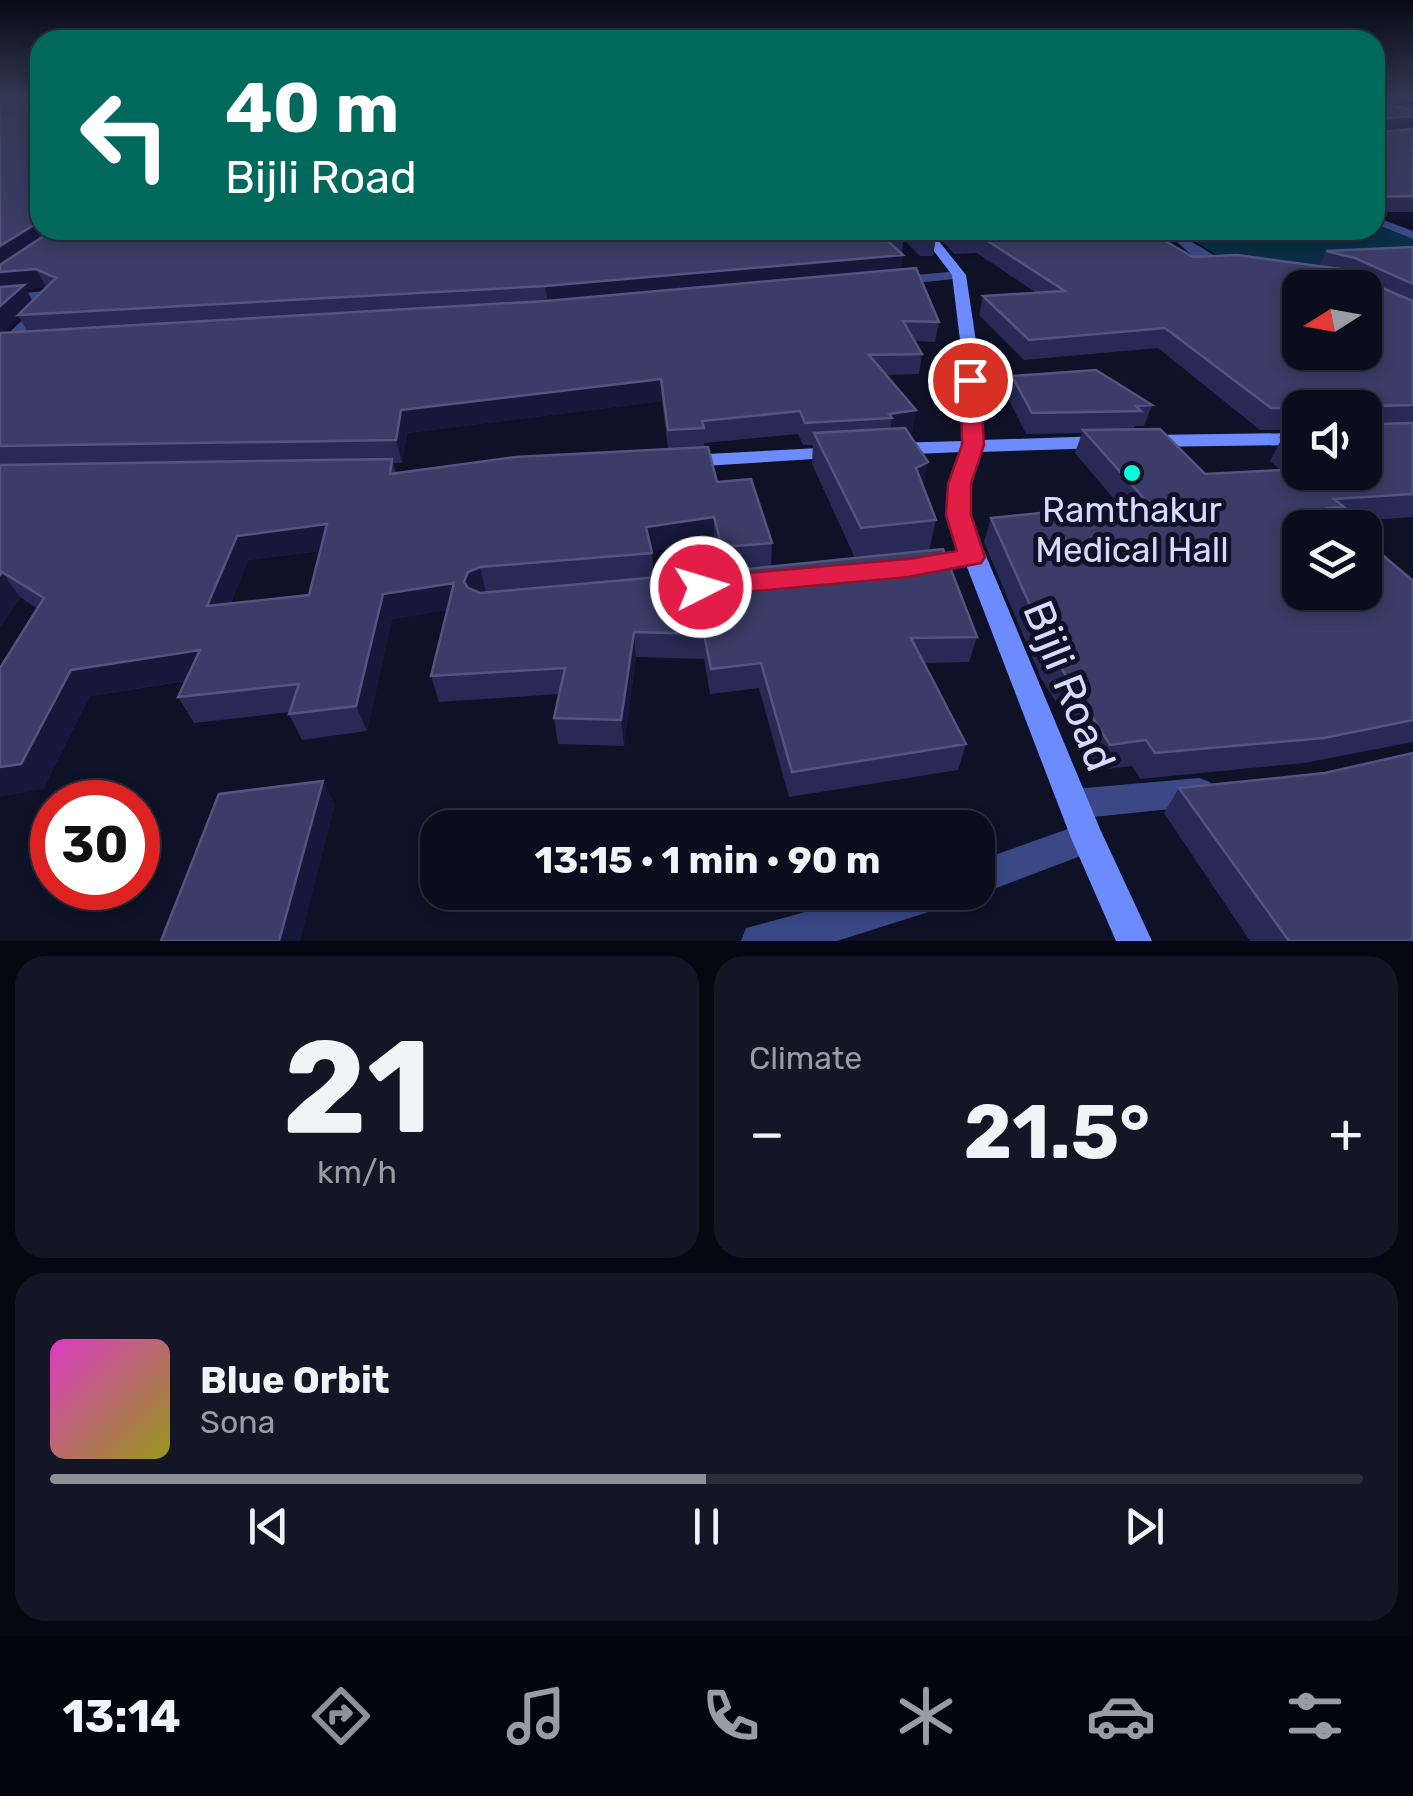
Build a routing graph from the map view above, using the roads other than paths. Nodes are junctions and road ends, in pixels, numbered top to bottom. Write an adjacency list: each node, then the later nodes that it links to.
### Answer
1 (1385, 224): 2 (street)
2 (1413, 234)
3 (932, 240): 6 (street)
4 (1181, 240): 5 (street)
5 (1232, 270)
6 (959, 275): 7 (street); 12 (street, Bijli Road)
7 (881, 282)
8 (0, 299): 10 (street)
9 (24, 344): 10 (street)
10 (1, 347)
11 (1282, 438): 12 (street)
12 (973, 445): 13 (street); 14 (street, Bijli Road)
13 (658, 463)
14 (972, 557): 15 (street); 19 (street, Bijli Road)
15 (889, 570)
16 (778, 580): 17 (street)
17 (604, 595)
18 (1228, 789): 19 (street)
19 (1074, 804): 20 (street, Bijli Road)
20 (1088, 838): 21 (street); 24 (street, Bijli Road)
21 (995, 872)
22 (879, 910): 23 (street)
23 (758, 941)
24 (1134, 941)

